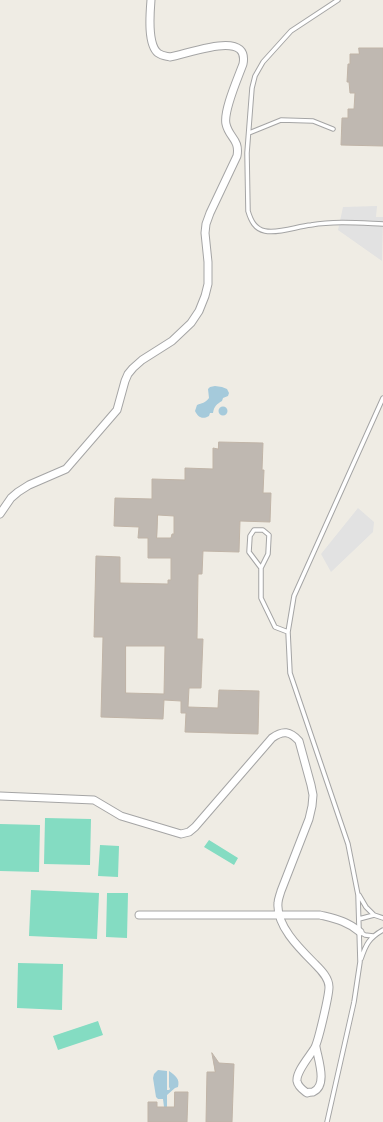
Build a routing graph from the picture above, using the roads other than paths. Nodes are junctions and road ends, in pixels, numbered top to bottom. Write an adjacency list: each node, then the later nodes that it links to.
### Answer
1 (151, 0): 7 (street)
2 (338, 0): 4 (lane)
3 (333, 129): 4 (lane)
4 (249, 133): 5 (lane)
5 (383, 224)
6 (383, 398): 9 (lane)
7 (0, 514)
8 (261, 568): 8 (lane); 9 (lane)
9 (288, 632): 11 (lane)
10 (0, 796): 13 (street)
11 (358, 895): 14 (lane); 16 (lane)
12 (139, 915): 13 (street)
13 (279, 915): 18 (street); 21 (street)
14 (374, 915): 15 (lane); 16 (lane)
15 (383, 918)
16 (359, 919): 18 (lane)
17 (383, 930): 19 (lane)
18 (360, 932): 19 (lane); 20 (lane)
19 (373, 936): 20 (lane)
20 (360, 962): 22 (lane)
21 (316, 1047): 21 (street)
22 (327, 1122)

